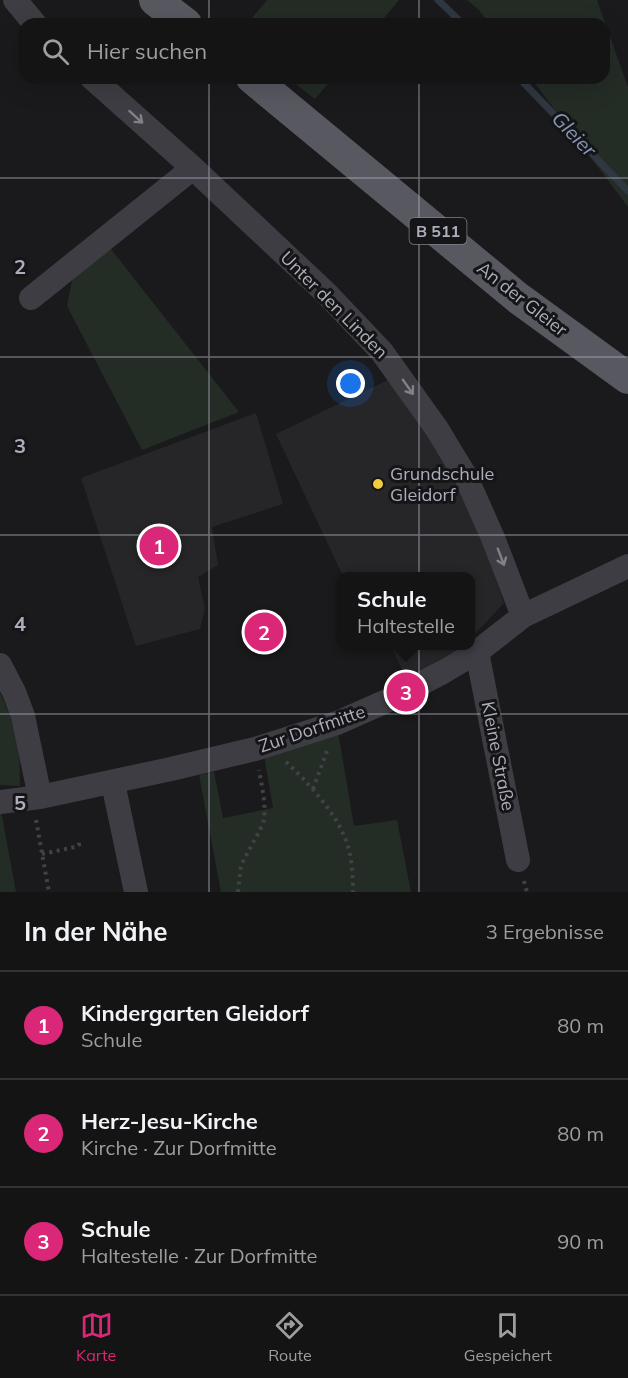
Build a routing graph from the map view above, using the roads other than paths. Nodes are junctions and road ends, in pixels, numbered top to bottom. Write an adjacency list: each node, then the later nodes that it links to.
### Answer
1 (15, 0): 3 (street)
2 (155, 0): 4 (main road)
3 (30, 18)
4 (178, 18)
5 (99, 84): 7 (street, Unter den Linden, one-way to 7)
6 (259, 84): 9 (main road, An der Gleier / B 511)
7 (193, 168): 8 (street); 11 (street, Unter den Linden, one-way to 11)
8 (31, 298)
9 (628, 378)
10 (628, 566): 11 (street, Zur Dorfmitte)
11 (523, 616): 12 (street, Zur Dorfmitte)
12 (477, 652): 14 (street, Zur Dorfmitte); 17 (street, Kleine Straße)
13 (0, 665): 15 (street)
14 (113, 783): 15 (street, Zur Dorfmitte); 18 (street)
15 (37, 797): 16 (street, Zur Dorfmitte)
16 (0, 802)
17 (518, 860)
18 (128, 890)

